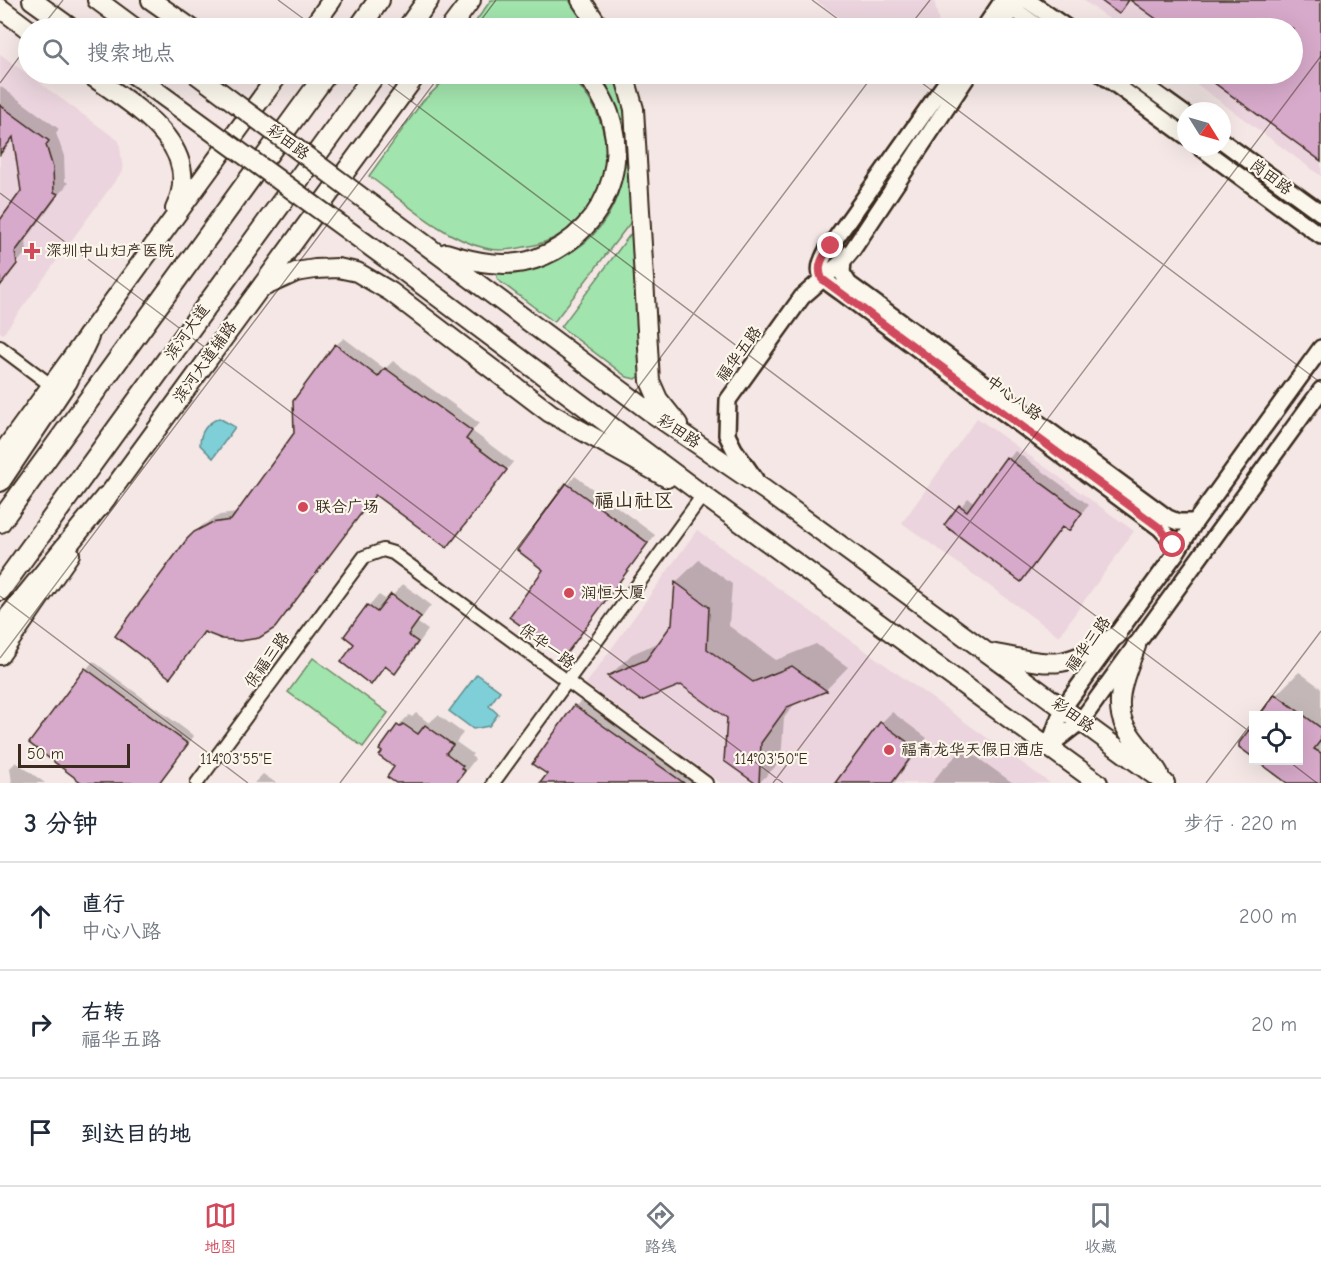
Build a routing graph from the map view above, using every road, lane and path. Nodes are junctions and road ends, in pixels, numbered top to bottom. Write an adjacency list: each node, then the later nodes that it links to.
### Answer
1 (32, 0): 12 (main road)
2 (97, 0): 13 (main road)
3 (151, 0): 14 (main road)
4 (380, 0): 17 (highway)
5 (428, 0): 18 (highway)
6 (471, 0): 19 (main road)
7 (581, 0): 20 (main road)
8 (1027, 0): 24 (street)
9 (1008, 2): 21 (street); 22 (street); 23 (street)
10 (329, 4): 15 (main road); 16 (main road)
11 (0, 8): 25 (main road)
12 (57, 18)
13 (121, 18)
14 (177, 18)
15 (314, 18)
16 (319, 18)
17 (366, 18)
18 (415, 18)
19 (458, 18)
20 (593, 18)
21 (993, 18)
22 (1002, 18)
23 (1028, 18)
24 (1053, 18)
25 (18, 22)
26 (102, 84): 46 (main road)
27 (147, 84): 59 (main road, bridge)
28 (209, 84): 45 (main road, 彩田路, bridge)
29 (272, 84): 46 (main road)
30 (319, 84): 61 (highway)
31 (368, 84): 65 (highway, 滨河大道)
32 (410, 84): 49 (main road, 滨河大道辅路)
33 (592, 84): 45 (main road)
34 (627, 84): 55 (main road)
35 (945, 84): 48 (street)
36 (962, 84): 47 (street, 福华五路)
37 (1115, 84): 40 (street)
38 (1143, 84): 39 (street)
39 (1177, 109)
40 (1177, 129)
41 (1231, 148): 43 (street, 岗田路)
42 (1212, 156): 44 (street, 岗田路)
43 (1321, 213)
44 (1321, 236)
45 (430, 247): 55 (main road, 彩田路)
46 (152, 249): 50 (main road)
47 (843, 261): 48 (street, 福华五路); 62 (street, 中心八路)
48 (822, 279): 58 (street, 福华五路); 63 (street, 中心八路)
49 (257, 291): 59 (main road); 60 (main road, 滨河大道辅路)
50 (88, 337): 53 (main road); 57 (highway)
51 (0, 347): 53 (street)
52 (1321, 348): 62 (street, 福华三路)
53 (52, 386): 56 (main road)
54 (1321, 390): 68 (street)
55 (693, 441): 58 (main road, 彩田路)
56 (0, 456)
57 (0, 481)
58 (765, 490): 69 (main road, 彩田路)
59 (703, 495): 71 (street); 74 (main road)
60 (106, 497): 66 (highway); 70 (main road, 滨河大道辅路)
61 (0, 522)
62 (1195, 522): 63 (street, 福华三路)
63 (1176, 553): 67 (street, 福华三路)
64 (364, 557): 71 (street, 保华一路); 75 (street, 保福三路)
65 (0, 590)
66 (0, 628)
67 (1117, 635): 69 (main road); 72 (street, 福华三路)
68 (1136, 646): 73 (street); 79 (main road)
69 (987, 652): 72 (main road, 彩田路)
70 (0, 655)
71 (567, 681): 76 (street); 77 (street, 保华一路)
72 (1063, 708): 73 (main road, 彩田路); 74 (street, 福华三路)
73 (1080, 721): 74 (street); 79 (main road, 彩田路)
74 (1049, 746): 78 (main road)
75 (197, 783)
76 (493, 783)
77 (706, 783)
78 (1098, 783)
79 (1165, 783)

